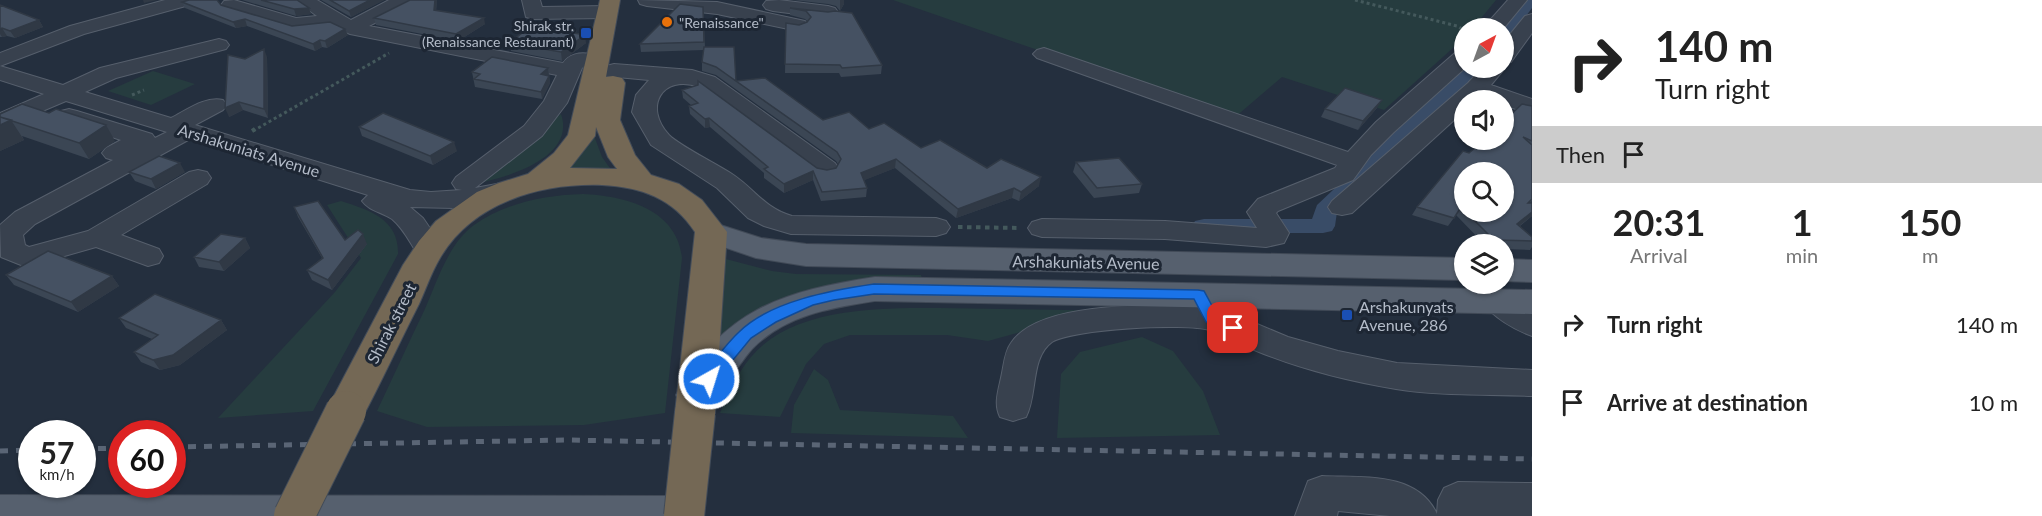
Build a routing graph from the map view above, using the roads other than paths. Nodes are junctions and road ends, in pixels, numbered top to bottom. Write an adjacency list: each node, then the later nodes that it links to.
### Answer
1 (186, 0): 19 (street)
2 (304, 0): 14 (street)
3 (404, 0): 14 (street)
4 (531, 0): 9 (street)
5 (647, 0): 8 (street)
6 (735, 0): 11 (street)
7 (1518, 0): 12 (street)
8 (675, 1): 15 (street)
9 (614, 4): 20 (highway, Shirak street)
10 (231, 5): 14 (street)
11 (828, 12)
12 (1502, 18)
13 (1532, 20): 16 (street)
14 (343, 24): 22 (street)
15 (798, 25)
16 (1524, 43)
17 (219, 45): 28 (street)
18 (1044, 54): 32 (street)
19 (0, 60)
20 (607, 62): 22 (street); 24 (street); 36 (highway, Shirak street); 37 (highway, Shirak street)
21 (1454, 66): 32 (street)
22 (569, 71): 38 (street)
23 (0, 73): 28 (street, Arshakuniats Avenue)
24 (679, 76): 34 (street); 42 (street)
25 (1485, 78): 27 (street)
26 (0, 83): 28 (street, Arshakuniats Avenue)
27 (1476, 88): 29 (street); 41 (street)
28 (66, 100): 30 (street); 31 (street, Arshakuniats Avenue); 33 (street)
29 (1532, 107)
30 (0, 122)
31 (188, 123): 33 (street); 39 (street); 40 (street, Arshakuniats Avenue); 47 (street, Arshakuniats Avenue)
32 (1353, 162): 45 (street)
33 (116, 169): 46 (street)
34 (826, 169)
35 (198, 178): 46 (street)
36 (639, 179): 37 (highway, Shirak street); 44 (highway, Shirak street)
37 (539, 180): 40 (highway, Shirak street)
38 (465, 183)
39 (420, 187)
40 (501, 191): 47 (highway, Shirak street)
41 (1342, 207)
42 (936, 227)
43 (1042, 228): 45 (street)
44 (711, 232): 49 (main road, Arshakuniats Avenue); 58 (highway)
45 (1210, 235): 49 (street)
46 (98, 237): 48 (street)
47 (429, 249): 63 (highway, Shirak street, bridge)
48 (148, 256)
49 (1226, 264): 50 (main road, Arshakuniats Avenue)
50 (1454, 269)
51 (1532, 271): 52 (main road, Arshakuniats Avenue)
52 (1514, 288)
53 (1454, 294): 55 (main road, Arshakuniats Avenue)
54 (1513, 294): 56 (street)
55 (1205, 306): 57 (street); 58 (main road, Arshakuniats Avenue); 59 (street)
56 (1532, 324)
57 (1532, 383)
58 (695, 404): 65 (highway, bridge)
59 (1013, 407)
60 (1532, 501): 68 (street)
61 (0, 515): 62 (main road)
62 (190, 516): 64 (main road)
63 (294, 516)
64 (676, 516)
65 (684, 516)
66 (1316, 516): 67 (street)
67 (1418, 516)
68 (1458, 516)

